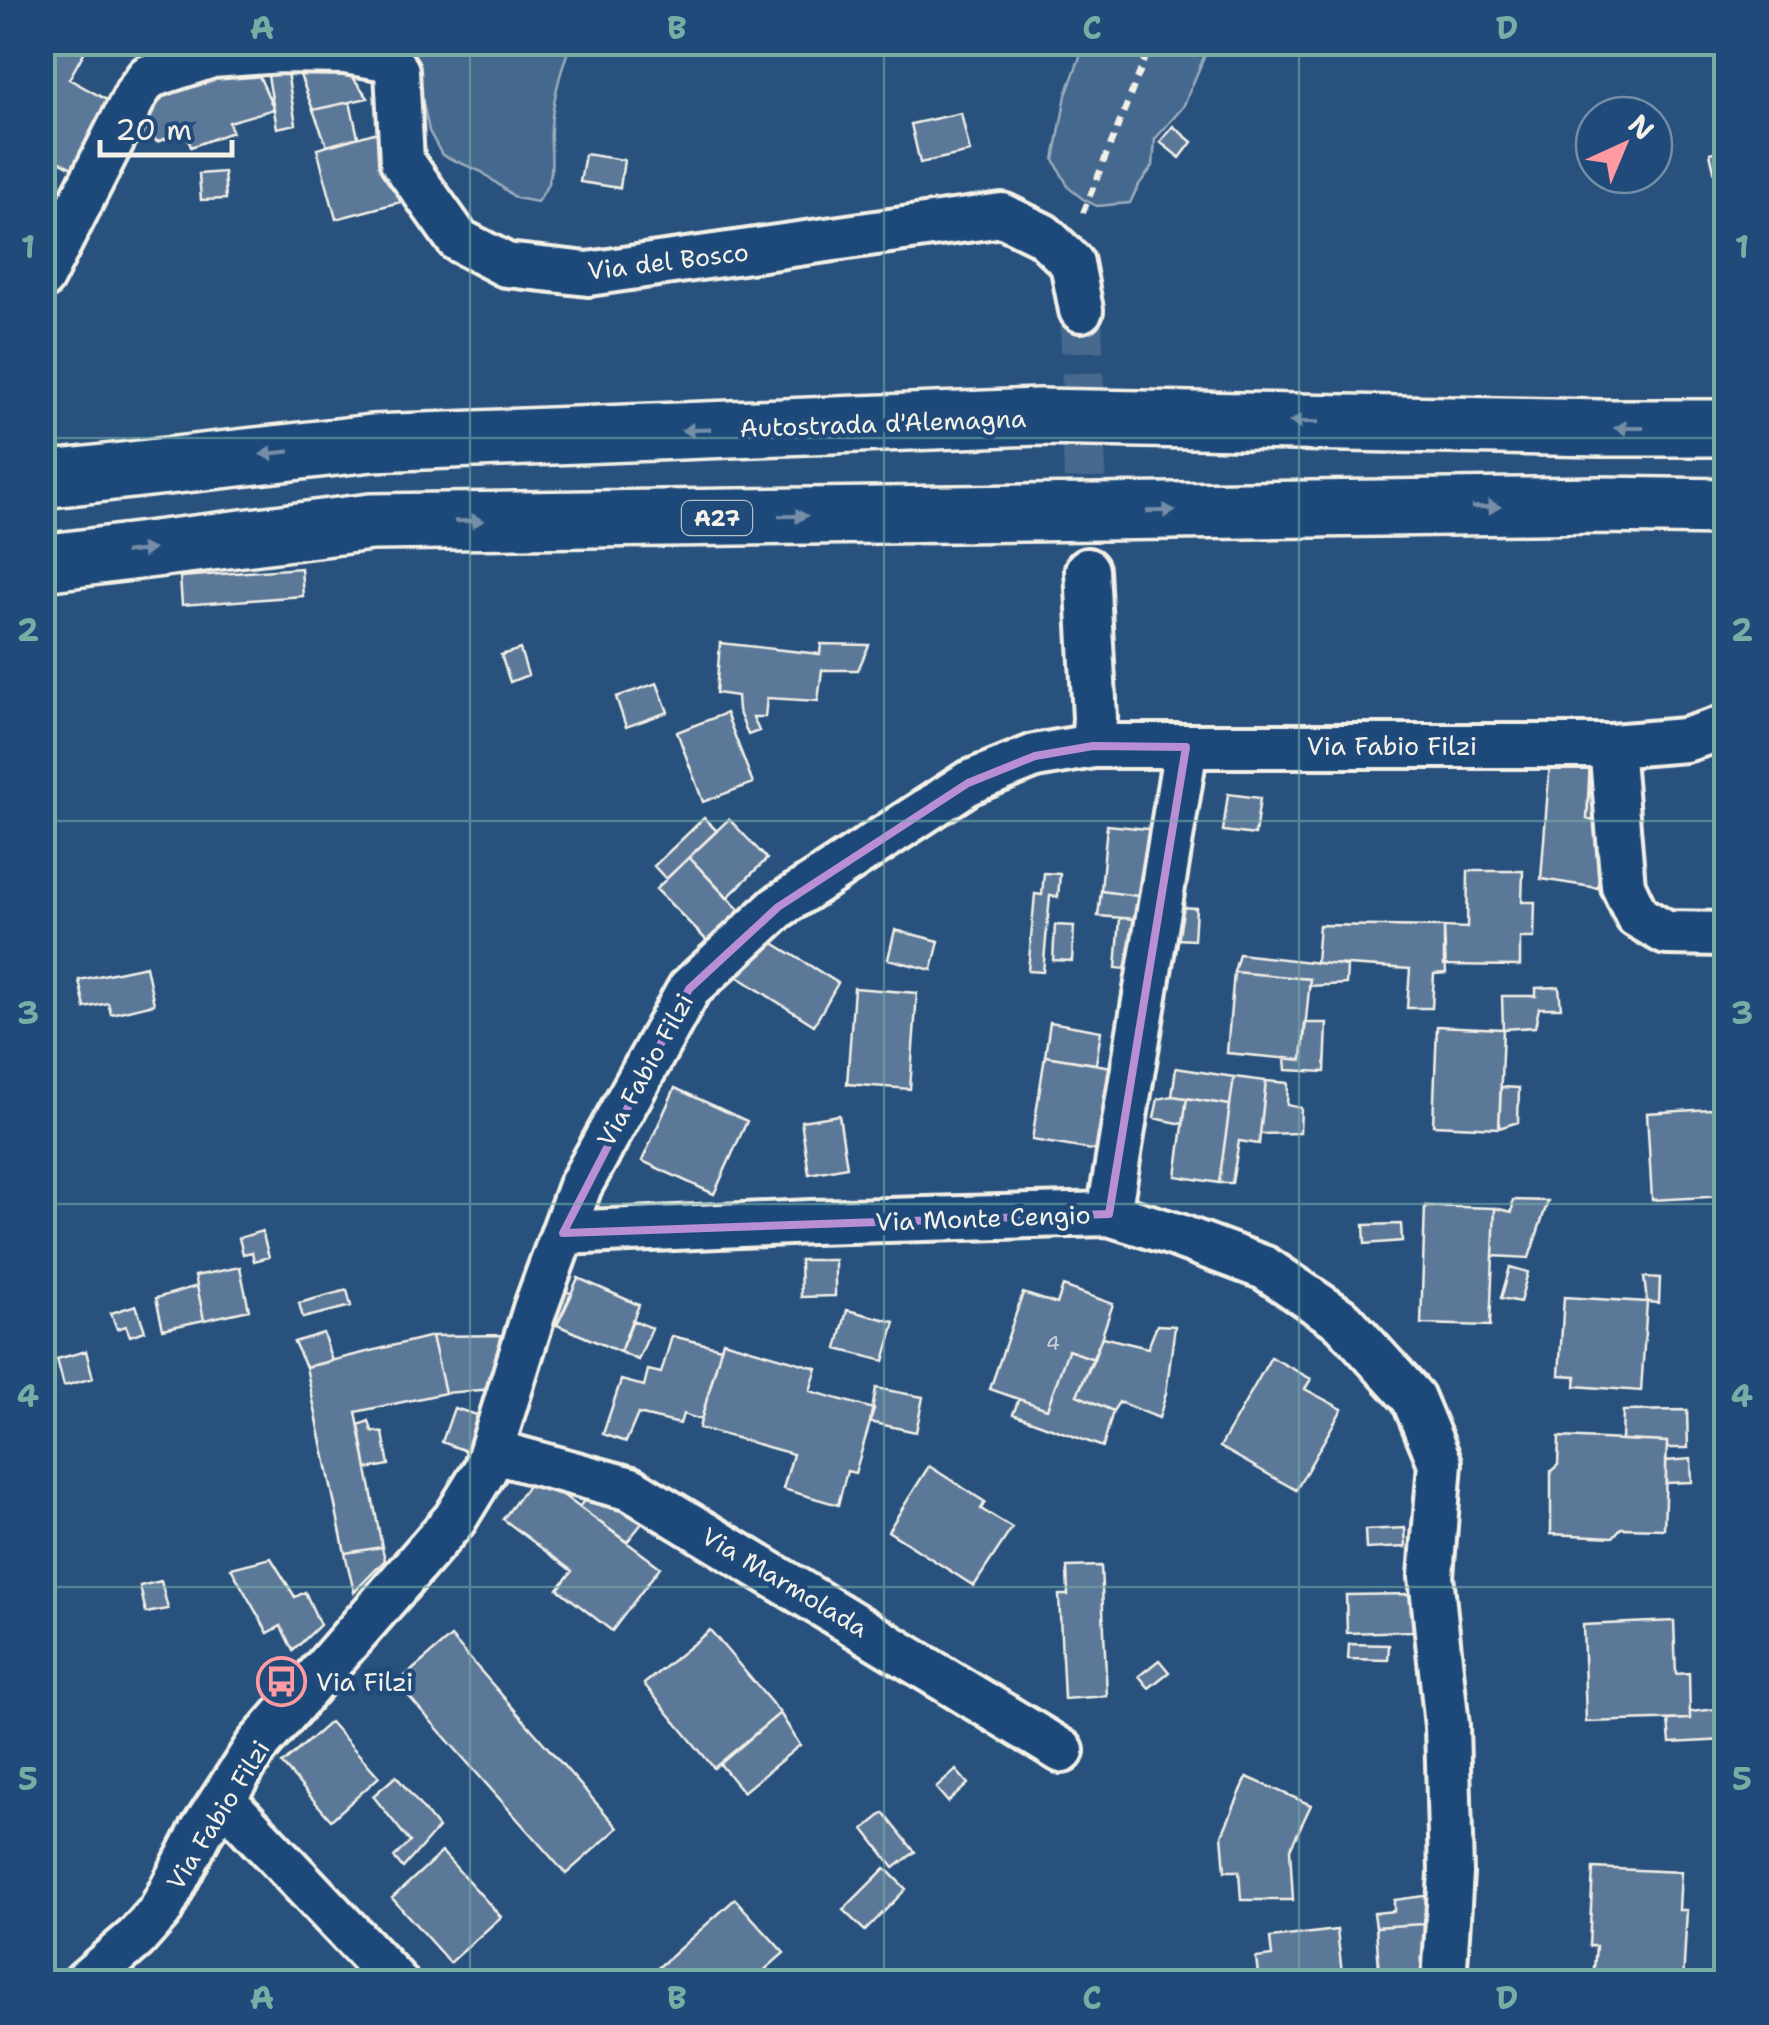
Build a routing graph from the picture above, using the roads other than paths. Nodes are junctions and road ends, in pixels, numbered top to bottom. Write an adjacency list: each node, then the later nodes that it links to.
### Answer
1 (42, 278): 2 (street, Via del Bosco)
2 (1082, 310)
3 (1726, 428): 4 (highway, Autostrada d'Alemagna, one-way to 4)
4 (42, 480)
5 (1726, 507): 6 (highway, A27, one-way to 5)
6 (42, 563)
7 (1087, 570): 9 (street)
8 (1726, 727): 11 (street, Via Fabio Filzi)
9 (1093, 746): 10 (street, Via Fabio Filzi); 14 (street, Via Fabio Filzi)
10 (1186, 746): 11 (street, Via Fabio Filzi); 13 (street)
11 (1611, 746): 12 (street)
12 (1726, 934)
13 (1109, 1214): 14 (street, Via Monte Cengio); 20 (street, Via Monte Cengio)
14 (563, 1233): 15 (street, Via Fabio Filzi)
15 (491, 1452): 16 (street, Via Marmolada); 17 (street, Via Fabio Filzi)
16 (1062, 1751)
17 (223, 1798): 18 (street, Via Fabio Filzi); 19 (street)
18 (84, 1982)
19 (396, 1982)
20 (1444, 1982)

